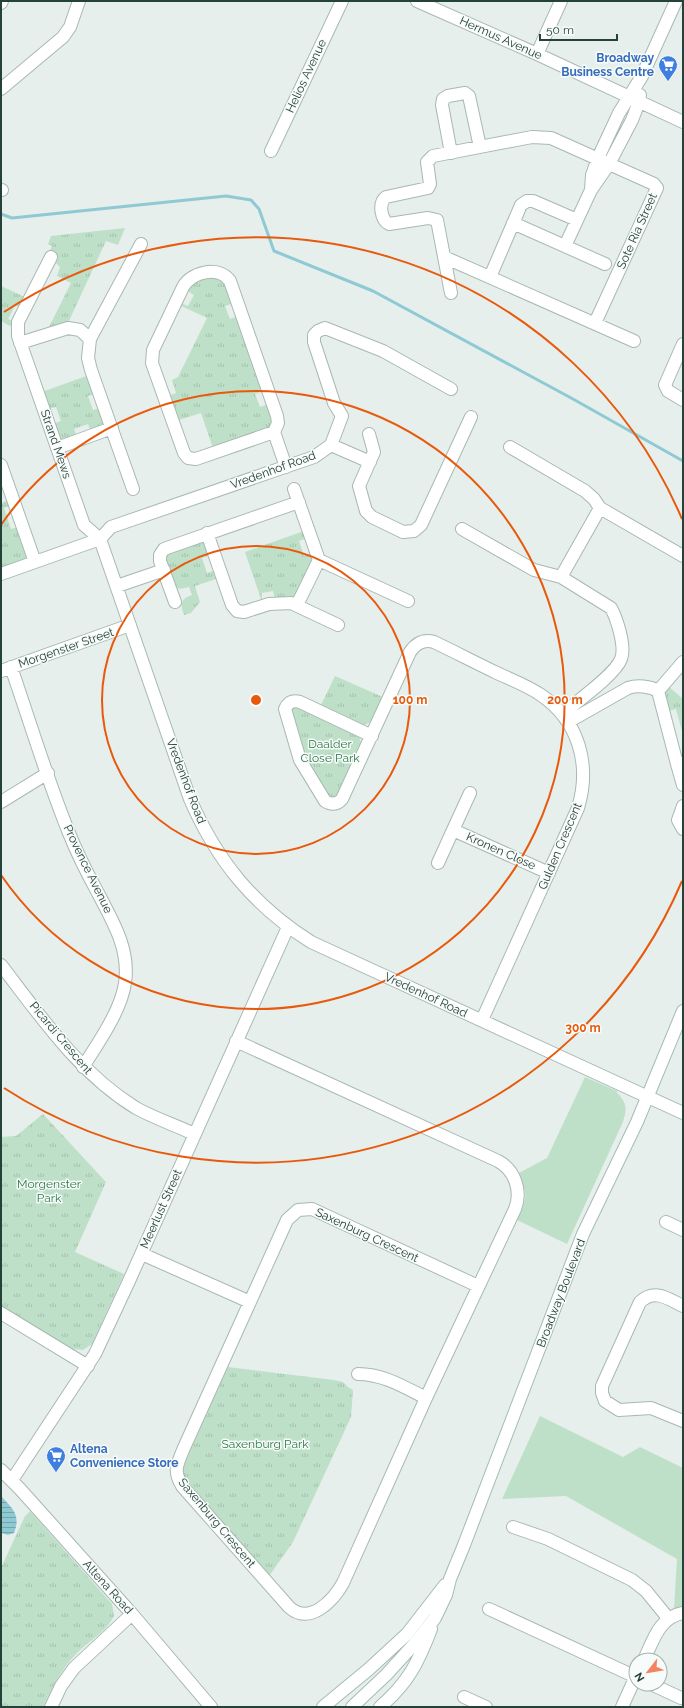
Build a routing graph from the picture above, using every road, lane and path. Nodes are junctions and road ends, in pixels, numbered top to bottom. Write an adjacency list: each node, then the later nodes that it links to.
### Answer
1 (79, 1): 8 (street)
2 (342, 1): 13 (street, Helios Avenue)
3 (417, 1): 6 (street, Hermus Avenue)
4 (561, 1): 6 (street)
5 (676, 1): 7 (street)
6 (537, 54): 9 (street, Hermus Avenue)
7 (642, 76): 9 (street); 10 (street)
8 (1, 89)
9 (628, 97): 10 (street, Hermus Avenue); 15 (street)
10 (639, 102): 11 (street, Hermus Avenue); 16 (street)
11 (683, 122)
12 (480, 147): 14 (street, Sote Ria Street); 14 (street); 15 (street, Sote Ria Street)
13 (271, 151)
14 (451, 153): 22 (street, Sote Ria Street)
15 (598, 158): 16 (street, Sote Ria Street); 17 (street)
16 (609, 164): 17 (street); 27 (street, Sote Ria Street)
17 (591, 190): 18 (street)
18 (578, 220): 19 (street); 21 (street)
19 (513, 223): 21 (street, Sote Ria Street); 25 (street)
20 (140, 244): 28 (street)
21 (565, 246): 24 (street, Sote Ria Street)
22 (444, 257): 25 (street); 26 (street, Sote Ria Street)
23 (51, 258): 30 (street, Strand Mews)
24 (604, 264)
25 (490, 277): 27 (street)
26 (451, 293)
27 (595, 324): 29 (street)
28 (90, 339): 30 (street); 35 (street)
29 (634, 341)
30 (20, 343): 40 (street, Strand Mews)
31 (683, 344): 33 (street)
32 (451, 389): 38 (street)
33 (683, 400)
34 (471, 416): 41 (street)
35 (112, 428): 40 (street); 44 (street)
36 (274, 432): 36 (street); 43 (street)
37 (369, 434): 41 (street)
38 (331, 445): 41 (street); 43 (street, Vredenhof Road)
39 (510, 447): 47 (street)
40 (57, 448): 50 (street, Strand Mews)
41 (370, 462)
42 (1, 465): 53 (street)
43 (286, 467): 50 (street, Vredenhof Road)
44 (133, 488)
45 (294, 489): 46 (street)
46 (299, 502): 49 (street); 52 (street)
47 (600, 508): 51 (street); 56 (street)
48 (462, 529): 56 (street)
49 (208, 533): 54 (street); 60 (street)
50 (100, 540): 53 (street); 57 (street, Vredenhof Road)
51 (683, 556)
52 (319, 560): 58 (street); 60 (street)
53 (35, 562): 55 (street)
54 (164, 570): 57 (street); 59 (street)
55 (1, 574)
56 (560, 577): 66 (street)
57 (117, 586): 61 (street, Vredenhof Road)
58 (408, 601)
59 (175, 602)
60 (297, 605): 62 (street)
61 (130, 625): 64 (street, Morgenster Street); 78 (street, Vredenhof Road)
62 (338, 625)
63 (683, 662): 65 (street)
64 (6, 669): 69 (street, Provence Avenue)
65 (658, 692): 66 (street); 68 (street)
66 (565, 718): 67 (street, Gulden Crescent); 77 (street, Gulden Crescent)
67 (372, 736): 67 (street)
68 (680, 763): 70 (street)
69 (48, 774): 72 (street); 83 (street, Provence Avenue)
70 (683, 785)
71 (470, 793): 75 (street, Kronen Close)
72 (1, 802)
73 (683, 806): 74 (street)
74 (683, 829)
75 (453, 830): 76 (street, Kronen Close); 77 (street, Kronen Close)
76 (438, 863)
77 (549, 873): 81 (street, Gulden Crescent)
78 (288, 926): 81 (street, Vredenhof Road); 82 (street, Meerlust Street)
79 (1, 965): 83 (street, Picardi Crescent)
80 (683, 1011): 84 (street, Broadway Boulevard)
81 (482, 1020): 84 (street, Vredenhof Road)
82 (236, 1041): 86 (street, Meerlust Street); 90 (street, Saxenburg Crescent)
83 (83, 1067): 86 (street, Picardi Crescent)
84 (648, 1098): 85 (street, Vredenhof Road); 101 (street, Broadway Boulevard)
85 (683, 1113)
86 (194, 1134): 89 (street, Meerlust Street)
87 (666, 1222): 88 (street)
88 (683, 1230)
89 (142, 1254): 91 (street); 94 (street, Meerlust Street)
90 (478, 1286): 91 (street, Saxenburg Crescent); 96 (street, Saxenburg Crescent)
91 (250, 1302): 96 (street, Saxenburg Crescent)
92 (683, 1306): 97 (street)
93 (1, 1313): 94 (street)
94 (88, 1366): 99 (street, Meerlust Street)
95 (358, 1374): 96 (street)
96 (426, 1398)
97 (683, 1421)
98 (1, 1470): 99 (street, Altena Road)
99 (12, 1480): 104 (street, Altena Road)
100 (513, 1528): 106 (street)
101 (450, 1579): 105 (street, Broadway Boulevard); 115 (street, Broadway Boulevard)
102 (489, 1609): 108 (street)
103 (683, 1613): 106 (street)
104 (132, 1614): 113 (street); 114 (street, Altena Road)
105 (435, 1618): 116 (street, Broadway Boulevard); 117 (street)
106 (668, 1618): 107 (street)
107 (648, 1652)
108 (628, 1673)
109 (629, 1692): 119 (street)
110 (665, 1692): 112 (street)
111 (464, 1697): 118 (street)
112 (680, 1700)
113 (51, 1707)
114 (212, 1707)
115 (323, 1707)
116 (352, 1707)
117 (380, 1707)
118 (486, 1707)
119 (622, 1707)

